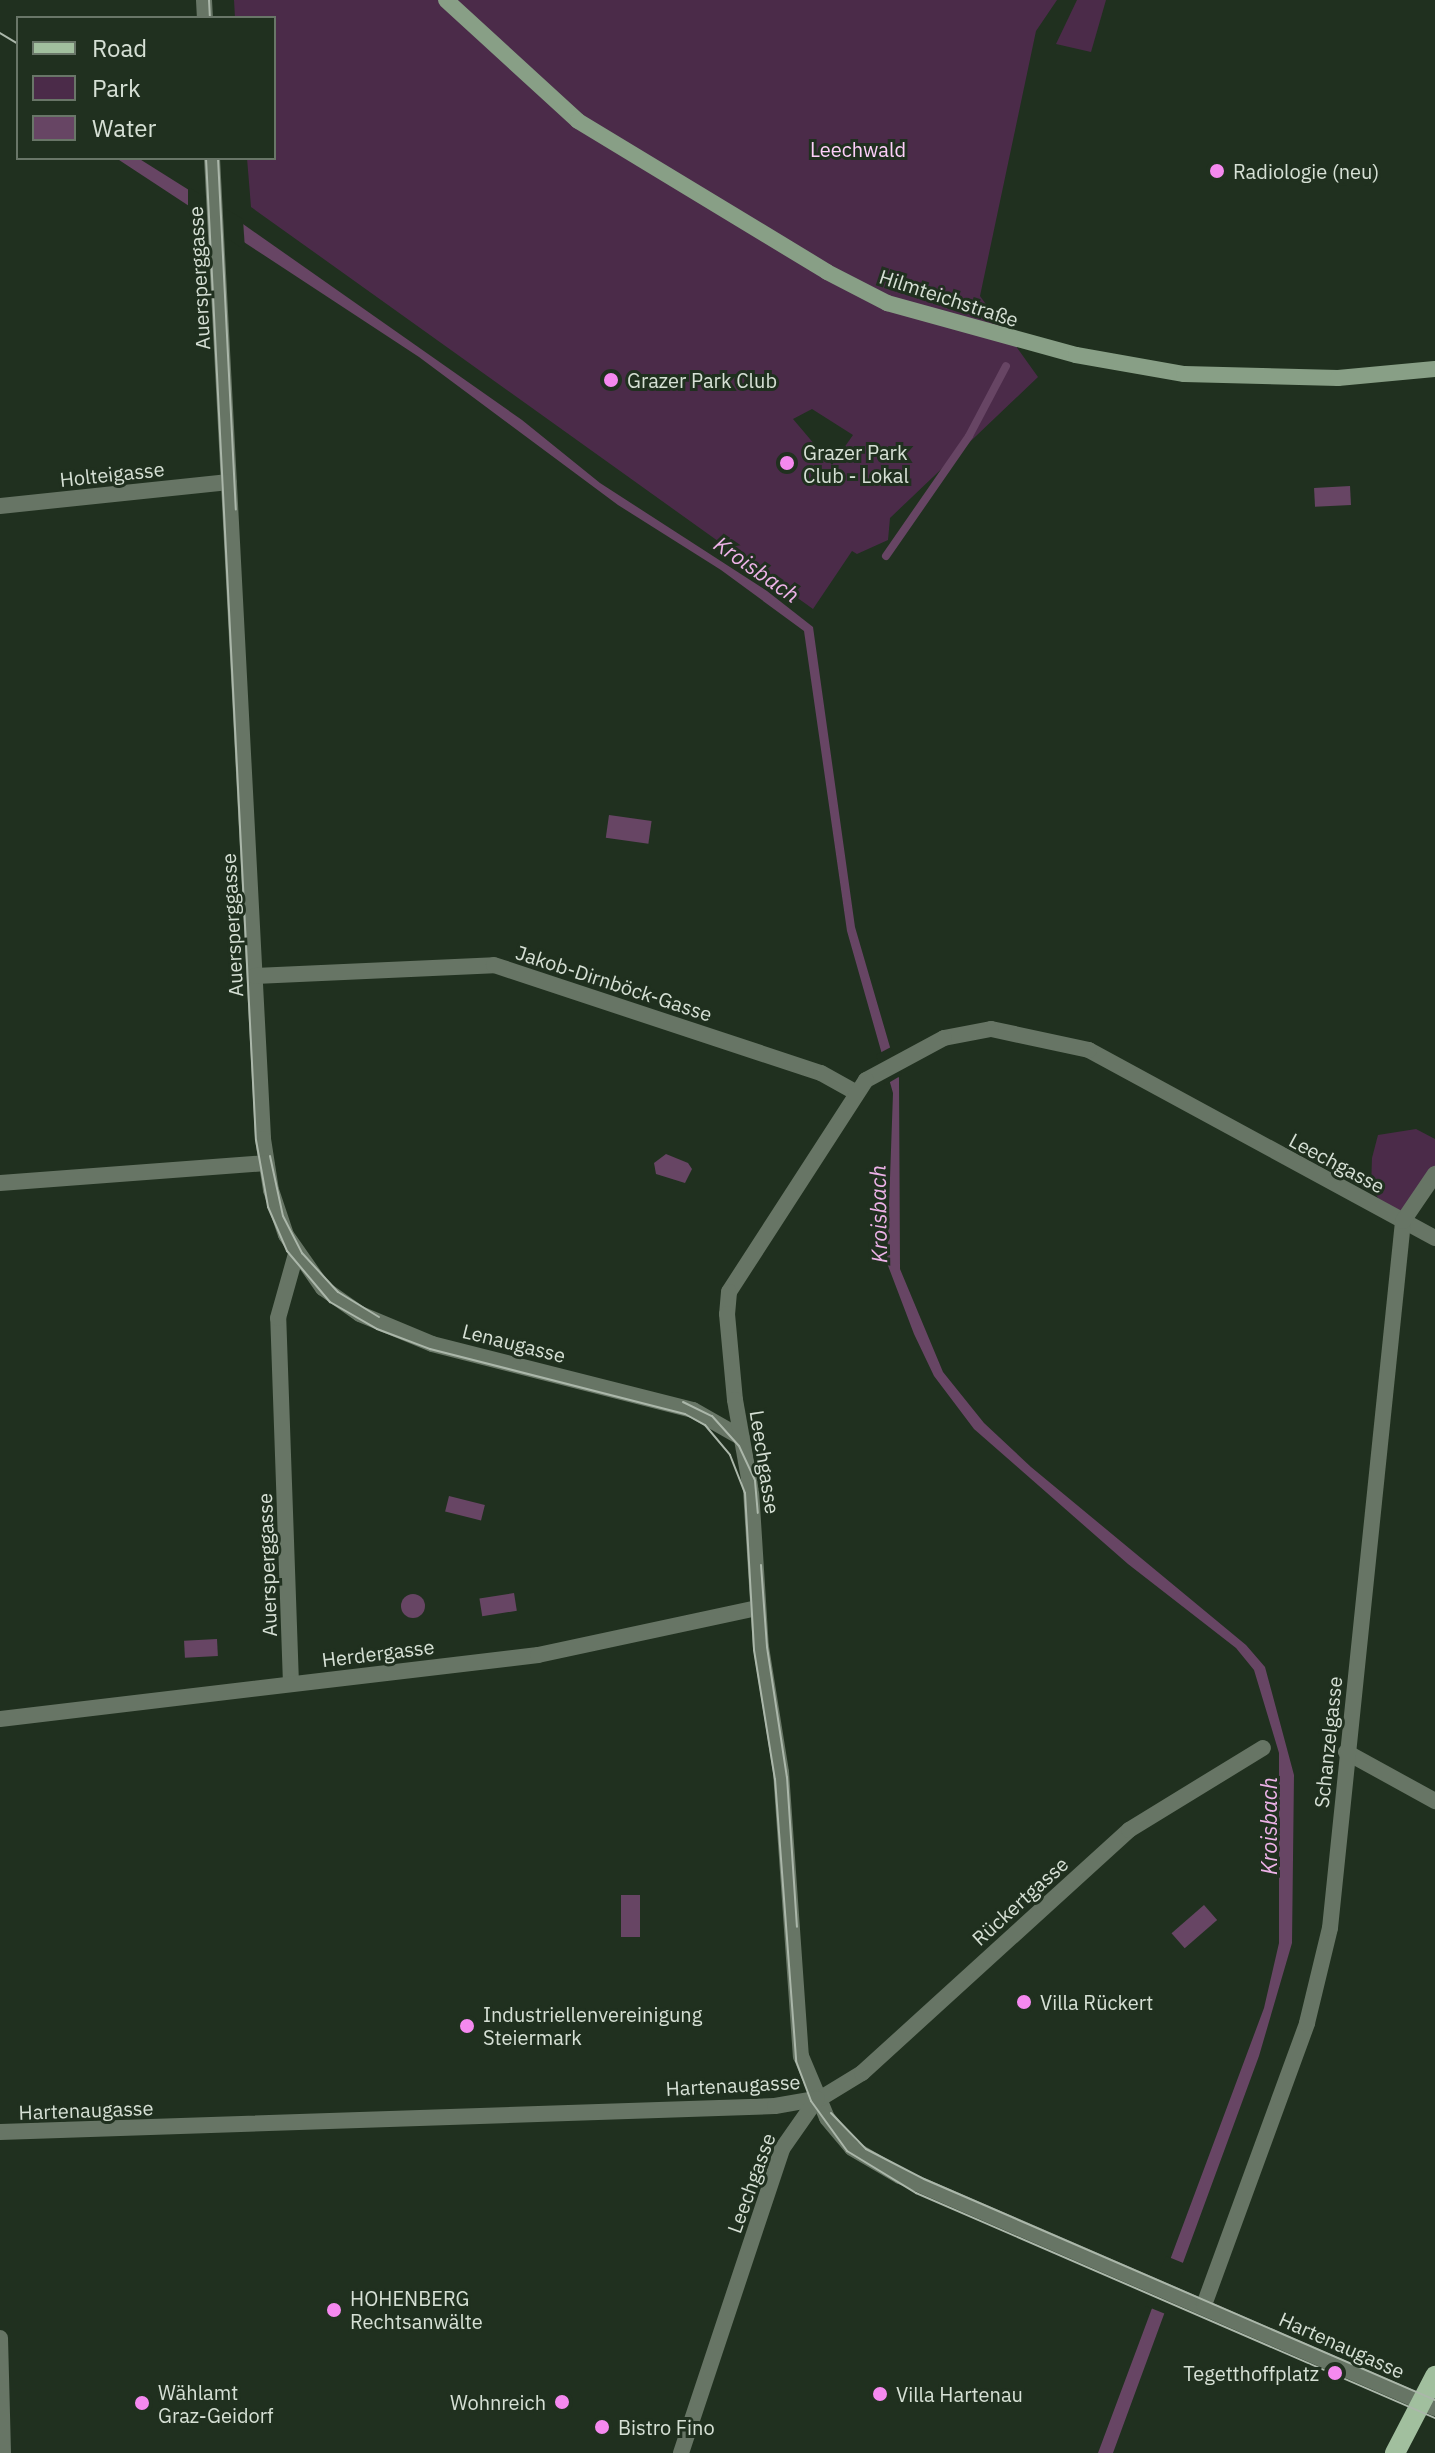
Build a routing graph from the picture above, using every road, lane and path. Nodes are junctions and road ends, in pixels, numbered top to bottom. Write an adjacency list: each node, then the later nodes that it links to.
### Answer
1 (446, 0): 3 (main road, Hilmteichstraße)
2 (212, 160): 4 (street, Auersperggasse)
3 (1435, 369)
4 (229, 482): 5 (street, Holteigasse); 6 (street, Auersperggasse)
5 (0, 506)
6 (255, 976): 7 (street, Jakob-Dirnböck-Gasse); 8 (street, Auersperggasse)
7 (855, 1092): 11 (street, Leechgasse); 14 (street, Leechgasse)
8 (266, 1163): 10 (street); 13 (street, Auersperggasse)
9 (1435, 1174): 11 (street, Schanzelgasse)
10 (0, 1183)
11 (1403, 1221): 12 (street, Leechgasse); 19 (street, Schanzelgasse)
12 (1435, 1238)
13 (296, 1254): 14 (street, Lenaugasse); 16 (street, Auersperggasse)
14 (742, 1438): 15 (street, Leechgasse)
15 (757, 1608): 16 (street, Herdergasse); 21 (street, Leechgasse)
16 (291, 1684): 17 (street, Herdergasse)
17 (0, 1719)
18 (1263, 1748): 21 (street, Rückertgasse)
19 (1346, 1752): 20 (street); 23 (street, Schanzelgasse)
20 (1435, 1801)
21 (817, 2099): 22 (street, Hartenaugasse); 23 (street, Hartenaugasse); 28 (street, Leechgasse)
22 (0, 2132)
23 (1204, 2305): 26 (street, Hartenaugasse)
24 (0, 2338): 27 (street)
25 (1435, 2376): 26 (main road)
26 (1428, 2404): 29 (main road)
27 (3, 2453)
28 (681, 2453)
29 (1395, 2453)

